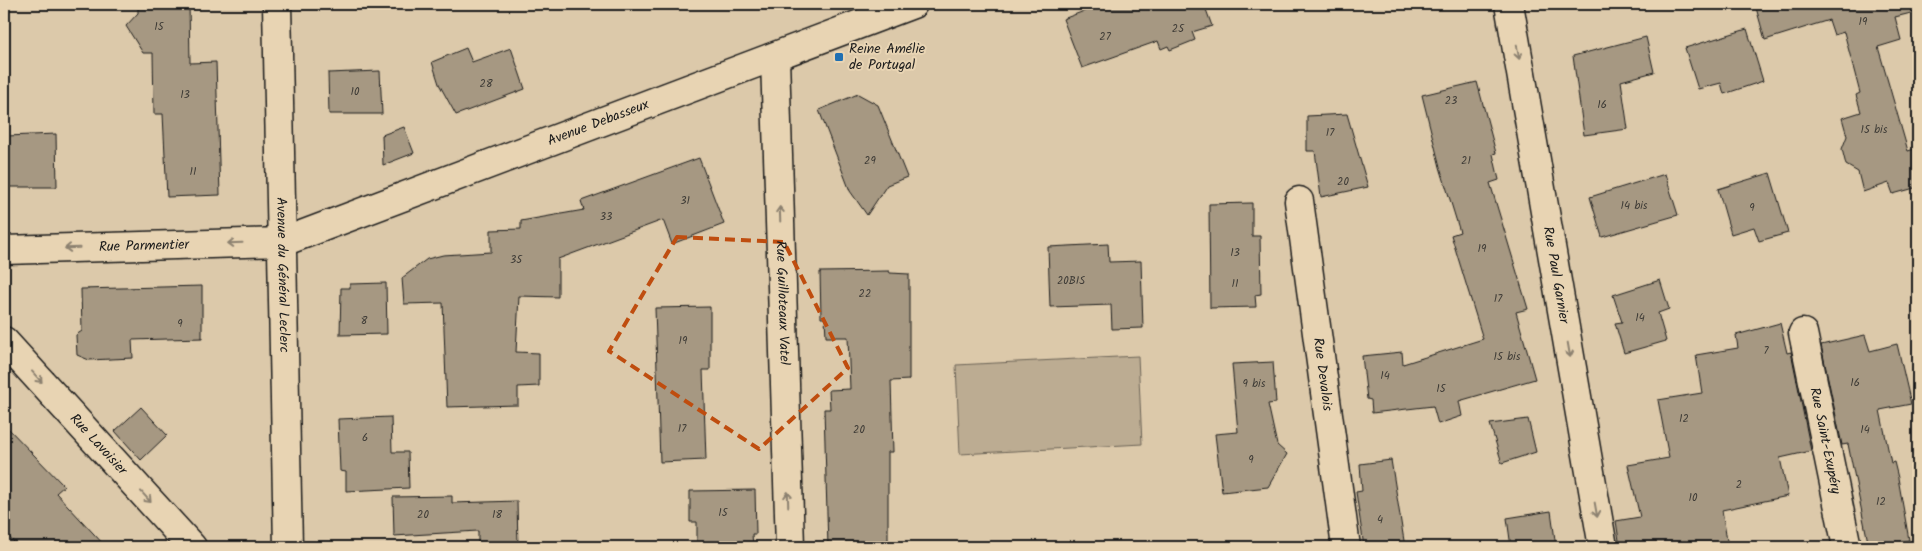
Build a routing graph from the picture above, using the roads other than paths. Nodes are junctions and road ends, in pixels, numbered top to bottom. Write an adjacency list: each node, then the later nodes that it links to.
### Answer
1 (277, 4): 6 (street, Avenue du Général Leclerc)
2 (913, 4): 4 (street, Avenue Debasseux)
3 (1509, 4): 14 (street, Rue Paul Garnier, one-way to 14)
4 (775, 58): 6 (street, Avenue Debasseux); 12 (street, Rue Guilloteaux Vatel, one-way to 4)
5 (1299, 201): 13 (street, Rue Devalois)
6 (283, 242): 7 (street, Rue Parmentier, one-way to 7); 11 (street, Avenue du Général Leclerc)
7 (4, 250)
8 (1803, 333): 15 (street, Rue Saint-Exupéry)
9 (4, 342): 10 (street, Rue Lavoisier, one-way to 10)
10 (192, 547)
11 (288, 547)
12 (790, 547)
13 (1346, 547)
14 (1603, 547)
15 (1847, 547)

